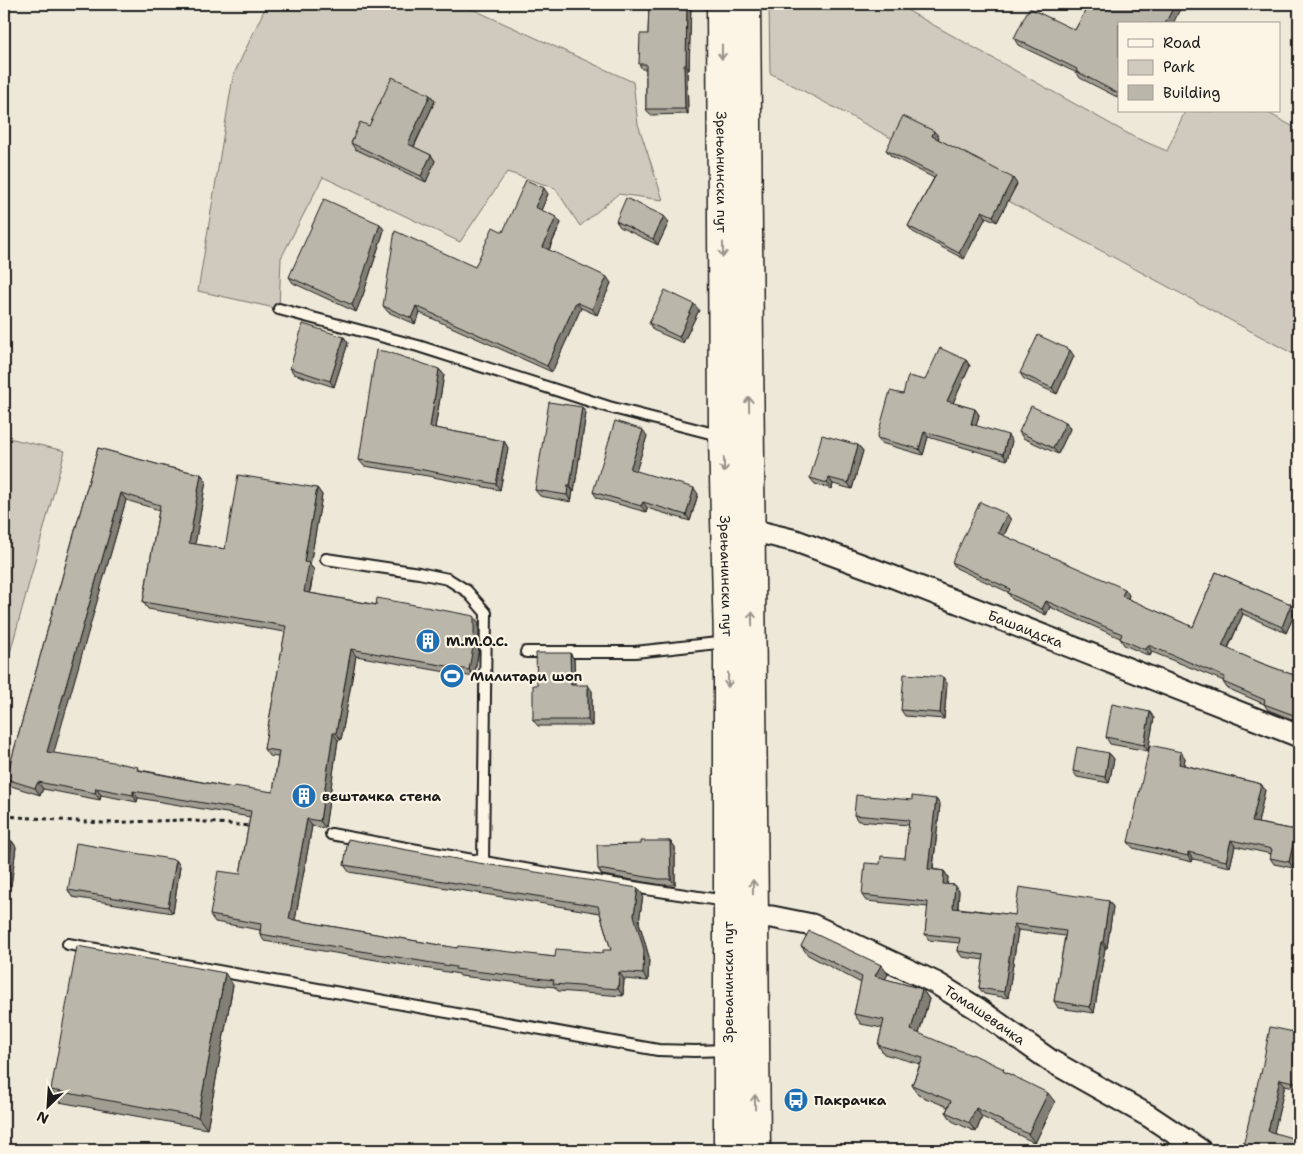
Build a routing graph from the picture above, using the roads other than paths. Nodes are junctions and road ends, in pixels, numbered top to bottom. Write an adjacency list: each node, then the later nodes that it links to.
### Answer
1 (722, 4): 4 (main road, Зрењанински пут, one-way to 4)
2 (746, 4): 5 (main road, Зрењанински пут, one-way to 2)
3 (279, 309): 4 (lane)
4 (723, 436): 7 (main road, Зрењанински пут, one-way to 7)
5 (751, 530): 9 (street, Башаидска); 13 (main road, Зрењанински пут, one-way to 5)
6 (326, 559): 11 (lane)
7 (728, 642): 8 (lane); 12 (main road, Зрењанински пут, one-way to 12)
8 (526, 652)
9 (1299, 736)
10 (331, 834): 11 (lane)
11 (483, 862): 12 (lane)
12 (728, 901): 15 (main road, Зрењанински пут)
13 (753, 916): 17 (main road, Зрењанински пут, one-way to 13); 18 (street, Томашевачка)
14 (68, 944): 15 (lane)
15 (728, 1050): 16 (main road, Зрењанински пут)
16 (728, 1150)
17 (756, 1150)
18 (1200, 1150)

